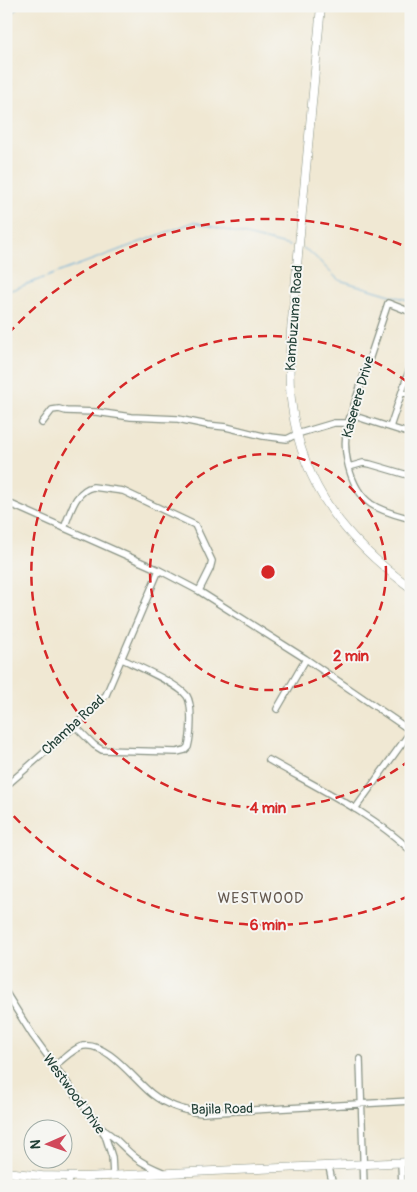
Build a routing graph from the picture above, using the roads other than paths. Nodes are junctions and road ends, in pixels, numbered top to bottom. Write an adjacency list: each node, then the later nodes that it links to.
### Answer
1 (321, 6): 10 (main road, Kambuzuma Road)
2 (411, 312): 6 (street, Kaserere Drive)
3 (411, 365): 4 (street)
4 (402, 392): 5 (street); 9 (street)
5 (411, 395)
6 (351, 415): 8 (street, Kaserere Drive); 9 (street)
7 (42, 423): 10 (street)
8 (348, 423): 10 (street); 12 (street, Kaserere Drive)
9 (390, 427): 11 (street)
10 (297, 434): 18 (main road, Kambuzuma Road)
11 (411, 434)
12 (349, 467): 13 (street); 15 (street, Kaserere Drive)
13 (411, 476)
14 (6, 502): 16 (street)
15 (411, 519)
16 (64, 528): 17 (street); 19 (street)
17 (159, 570): 19 (street); 20 (street, Chamba Road)
18 (411, 588)
19 (199, 591): 21 (street)
20 (122, 659): 23 (street, Chamba Road); 23 (street)
21 (306, 659): 22 (street); 24 (street)
22 (277, 709)
23 (75, 726): 26 (street, Chamba Road)
24 (411, 731): 27 (street)
25 (269, 760): 27 (street)
26 (6, 786)
27 (355, 809): 28 (street)
28 (411, 851)
29 (6, 993): 31 (street, Westwood Drive)
30 (360, 1059): 33 (street)
31 (54, 1066): 33 (street, Bajila Road); 34 (street, Westwood Drive)
32 (411, 1101): 33 (street, Bajila Road)
33 (362, 1103): 37 (street)
34 (100, 1128): 40 (street); 41 (street, Westwood Drive)
35 (401, 1162): 36 (main road); 37 (main road); 46 (street)
36 (411, 1162)
37 (363, 1164): 38 (main road); 45 (street)
38 (329, 1167): 40 (main road); 44 (street)
39 (6, 1172): 42 (main road)
40 (166, 1173): 41 (main road)
41 (113, 1176): 42 (main road)
42 (68, 1177): 43 (street)
43 (68, 1186)
44 (333, 1186)
45 (364, 1186)
46 (402, 1186)

